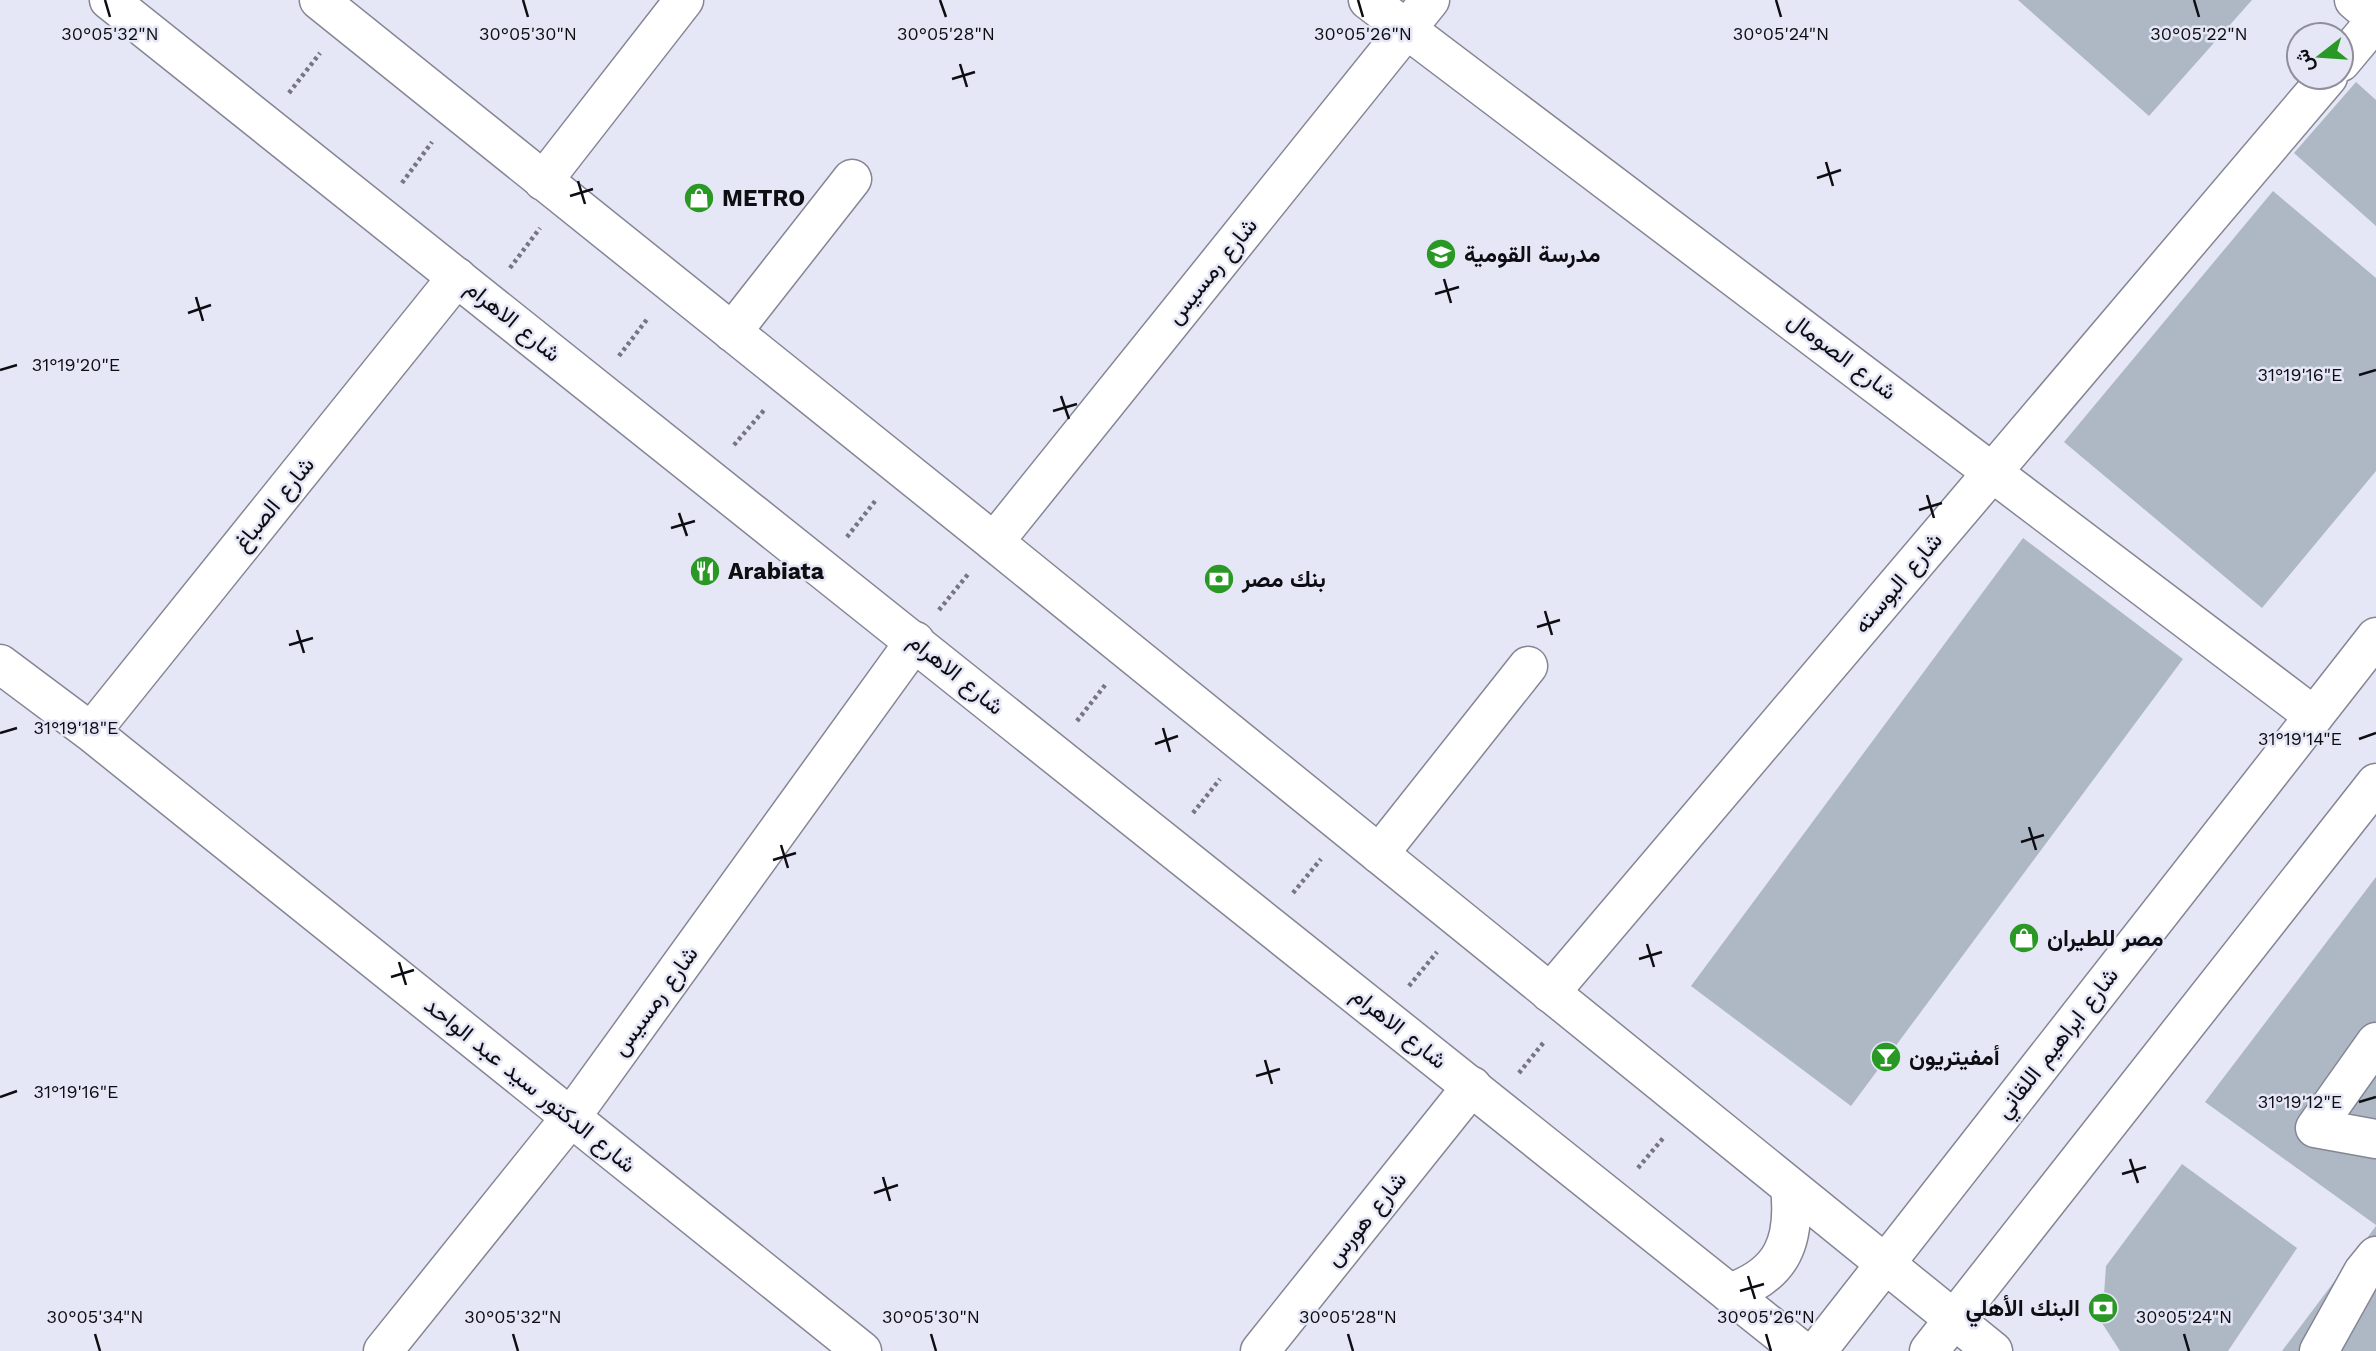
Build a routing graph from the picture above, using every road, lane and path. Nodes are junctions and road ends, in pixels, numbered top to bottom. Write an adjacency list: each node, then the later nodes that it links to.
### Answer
1 (109, 0): 11 (street, شارع الاهرام)
2 (684, 0): 13 (street)
3 (1368, 0): 6 (street, شارع الصومال)
4 (2354, 0): 7 (street)
5 (332, 10): 10 (street); 11 (path)
6 (1419, 14): 22 (street, شارع الصومال); 24 (street, شارع رمسيس)
7 (2376, 20): 8 (street)
8 (2355, 45)
9 (2316, 91): 22 (street, شارع البوسته)
10 (456, 110): 13 (street); 14 (path)
11 (265, 124): 14 (street, شارع الاهرام)
12 (852, 179): 18 (street)
13 (553, 189): 16 (street); 17 (path)
14 (378, 215): 15 (street, شارع الاهرام)
15 (457, 277): 17 (street, شارع الاهرام); 32 (street, شارع الصباغ)
16 (673, 285): 18 (street); 20 (path)
17 (486, 300): 20 (street, شارع الاهرام)
18 (732, 332): 19 (street)
19 (790, 378): 21 (street); 23 (path)
20 (595, 387): 23 (street, شارع الاهرام)
21 (902, 468): 24 (street); 25 (path)
22 (1994, 471): 31 (street, شارع الصومال); 41 (street, شارع البوسته)
23 (707, 478): 25 (street, شارع الاهرام)
24 (994, 542): 27 (path); 28 (street)
25 (822, 568): 27 (street, شارع الاهرام)
26 (2376, 637): 31 (street, شارع ابراهيم اللقاني)
27 (915, 641): 34 (street, شارع الاهرام); 46 (street, شارع رمسيس)
28 (1131, 652): 33 (street); 34 (path)
29 (0, 664): 32 (street, شارع الدكتور سيد عبد الواحد)
30 (1528, 666): 38 (street)
31 (2314, 716): 51 (street, شارع ابراهيم اللقاني)
32 (91, 732): 46 (street, شارع الدكتور سيد عبد الواحد)
33 (1246, 746): 36 (street); 37 (path)
34 (1053, 752): 37 (street, شارع الاهرام)
35 (2376, 783): 53 (street)
36 (1346, 827): 38 (street); 40 (path)
37 (1169, 844): 40 (street, شارع الاهرام)
38 (1379, 854): 39 (street)
39 (1462, 921): 41 (street); 42 (path)
40 (1269, 924): 42 (street, شارع الاهرام)
41 (1560, 1001): 44 (path); 45 (street)
42 (1384, 1016): 44 (street, شارع الاهرام)
43 (2376, 1042): 47 (street)
44 (1483, 1095): 49 (street, شارع الاهرام); 56 (street, شارع هورس)
45 (1691, 1106): 48 (street); 49 (path)
46 (570, 1117): 54 (street, شارع رمسيس); 55 (street, شارع الدكتور سيد عبد الواحد)
47 (2376, 1139)
48 (1790, 1187): 51 (street); 52 (street)
49 (1612, 1198): 52 (street, شارع الاهرام)
50 (2376, 1256): 61 (street)
51 (1884, 1263): 53 (street); 58 (street, شارع ابراهيم اللقاني)
52 (1729, 1293): 57 (street, شارع الاهرام)
53 (1954, 1320): 59 (street); 60 (street)
54 (383, 1351)
55 (862, 1351)
56 (1259, 1351)
57 (1802, 1351)
58 (1817, 1351)
59 (1929, 1351)
60 (1993, 1351)
61 (2319, 1351)

